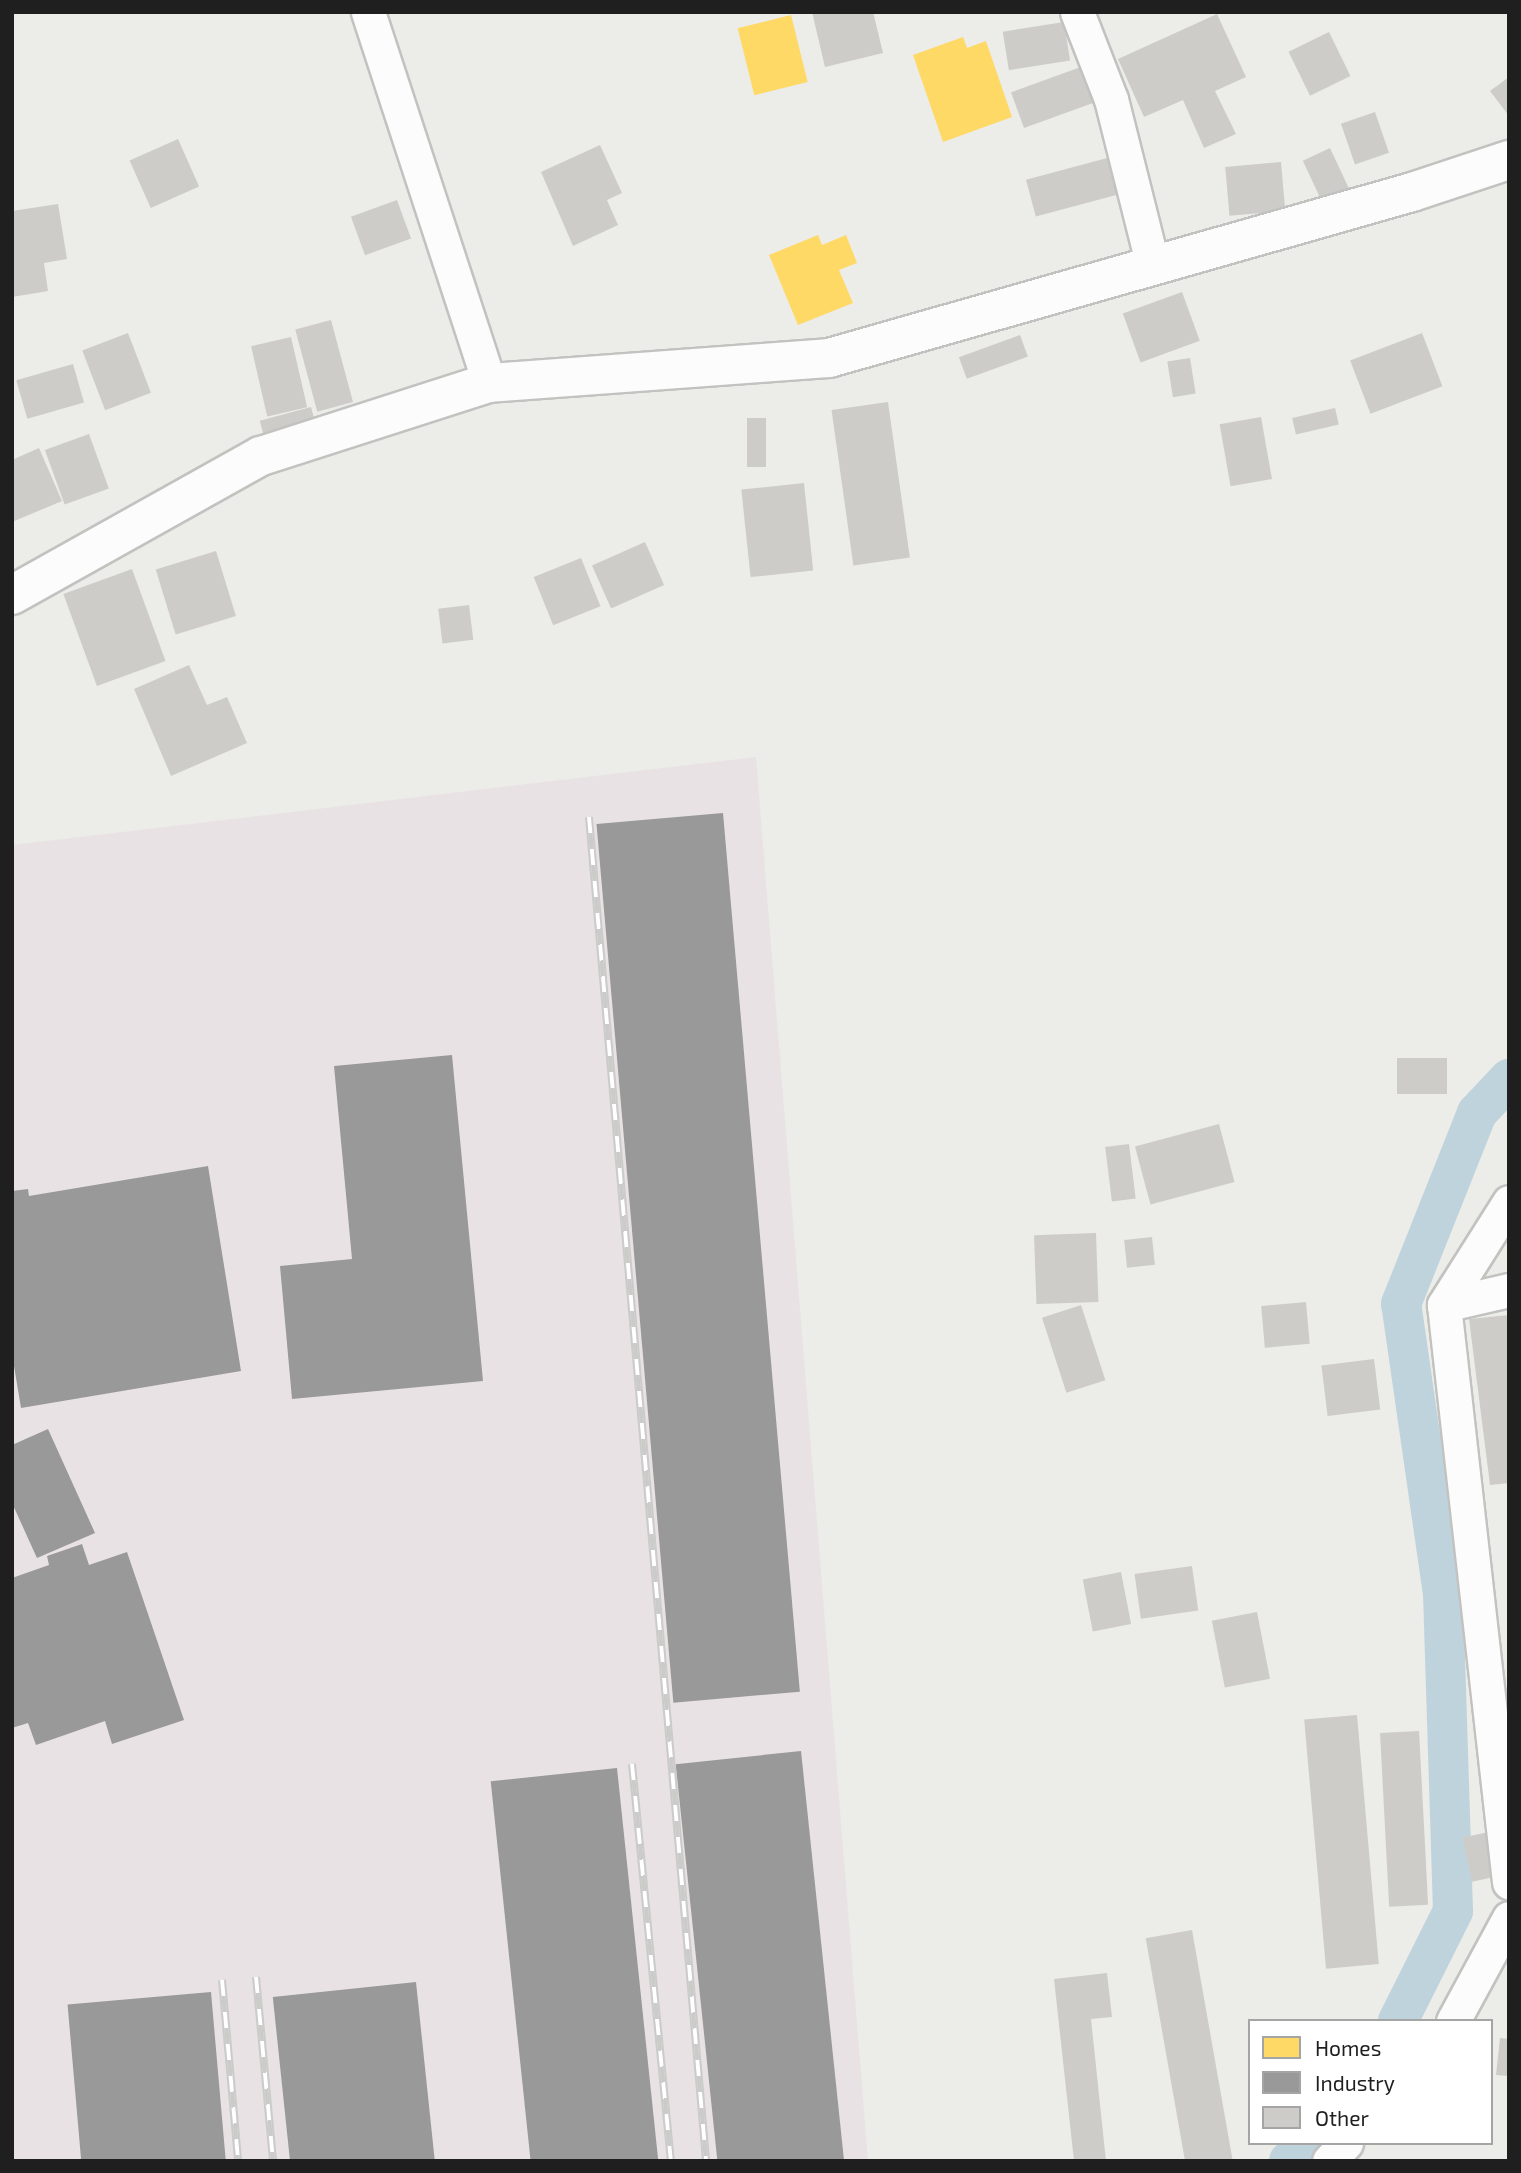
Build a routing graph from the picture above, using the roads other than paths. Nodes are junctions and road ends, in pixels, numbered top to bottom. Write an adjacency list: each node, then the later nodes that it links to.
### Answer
1 (368, 12): 5 (street)
2 (1077, 12): 4 (street)
3 (1509, 160): 4 (street)
4 (1153, 266): 5 (street)
5 (489, 383): 6 (street)
6 (12, 595)
7 (1509, 1202): 9 (street)
8 (1509, 1290): 9 (street)
9 (1444, 1305): 10 (street)
10 (1509, 1882)
11 (1509, 1918): 12 (street)
12 (1454, 2019)
13 (1344, 2145): 14 (street)
14 (1329, 2161)

